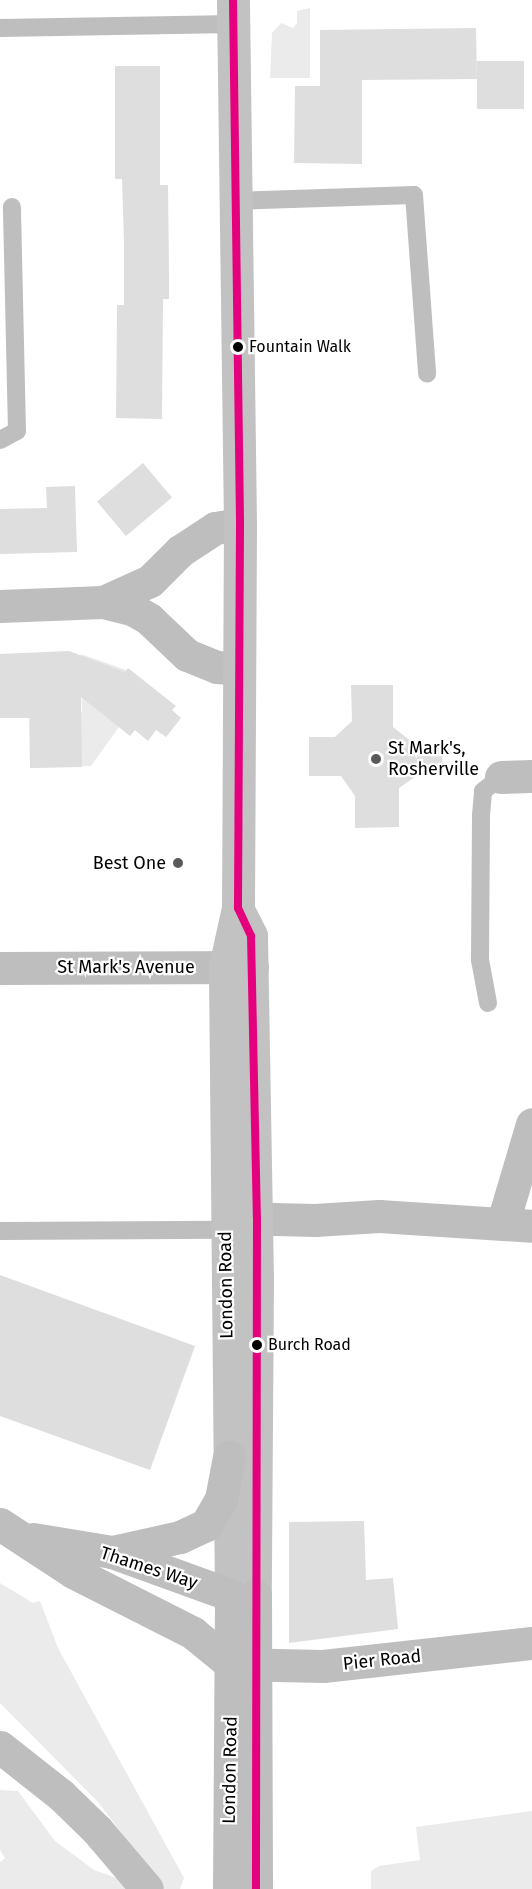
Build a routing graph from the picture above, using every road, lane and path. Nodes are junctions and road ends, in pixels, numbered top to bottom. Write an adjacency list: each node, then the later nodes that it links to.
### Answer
1 (233, 12): 2 (lane); 3 (main road, London Road)
2 (0, 28)
3 (235, 201): 5 (lane); 7 (main road, London Road)
4 (12, 207): 6 (lane)
5 (427, 374)
6 (0, 440)
7 (240, 524): 8 (street); 10 (main road, London Road)
8 (103, 602): 9 (street); 10 (street)
9 (0, 606)
10 (238, 669): 12 (main road, London Road)
11 (516, 777): 14 (lane)
12 (238, 967): 13 (street, St Mark's Avenue); 16 (main road, London Road); 17 (main road, London Road)
13 (0, 968)
14 (488, 1002)
15 (532, 1124): 18 (street)
16 (256, 1218): 17 (street); 18 (street); 23 (main road, London Road)
17 (224, 1224): 19 (lane); 20 (main road, London Road)
18 (517, 1224)
19 (0, 1231)
20 (228, 1457): 22 (street); 23 (main road, London Road)
21 (13, 1531): 22 (street, Thames Way); 25 (street, Thames Way)
22 (112, 1552): 23 (street, Thames Way)
23 (243, 1595): 25 (street, London Road); 25 (street)
24 (532, 1643): 25 (street, Pier Road)
25 (252, 1664): 27 (street, London Road)
26 (0, 1746): 28 (street)
27 (242, 1839): 29 (street); 30 (street)
28 (147, 1889)
29 (229, 1889)
30 (256, 1889)

